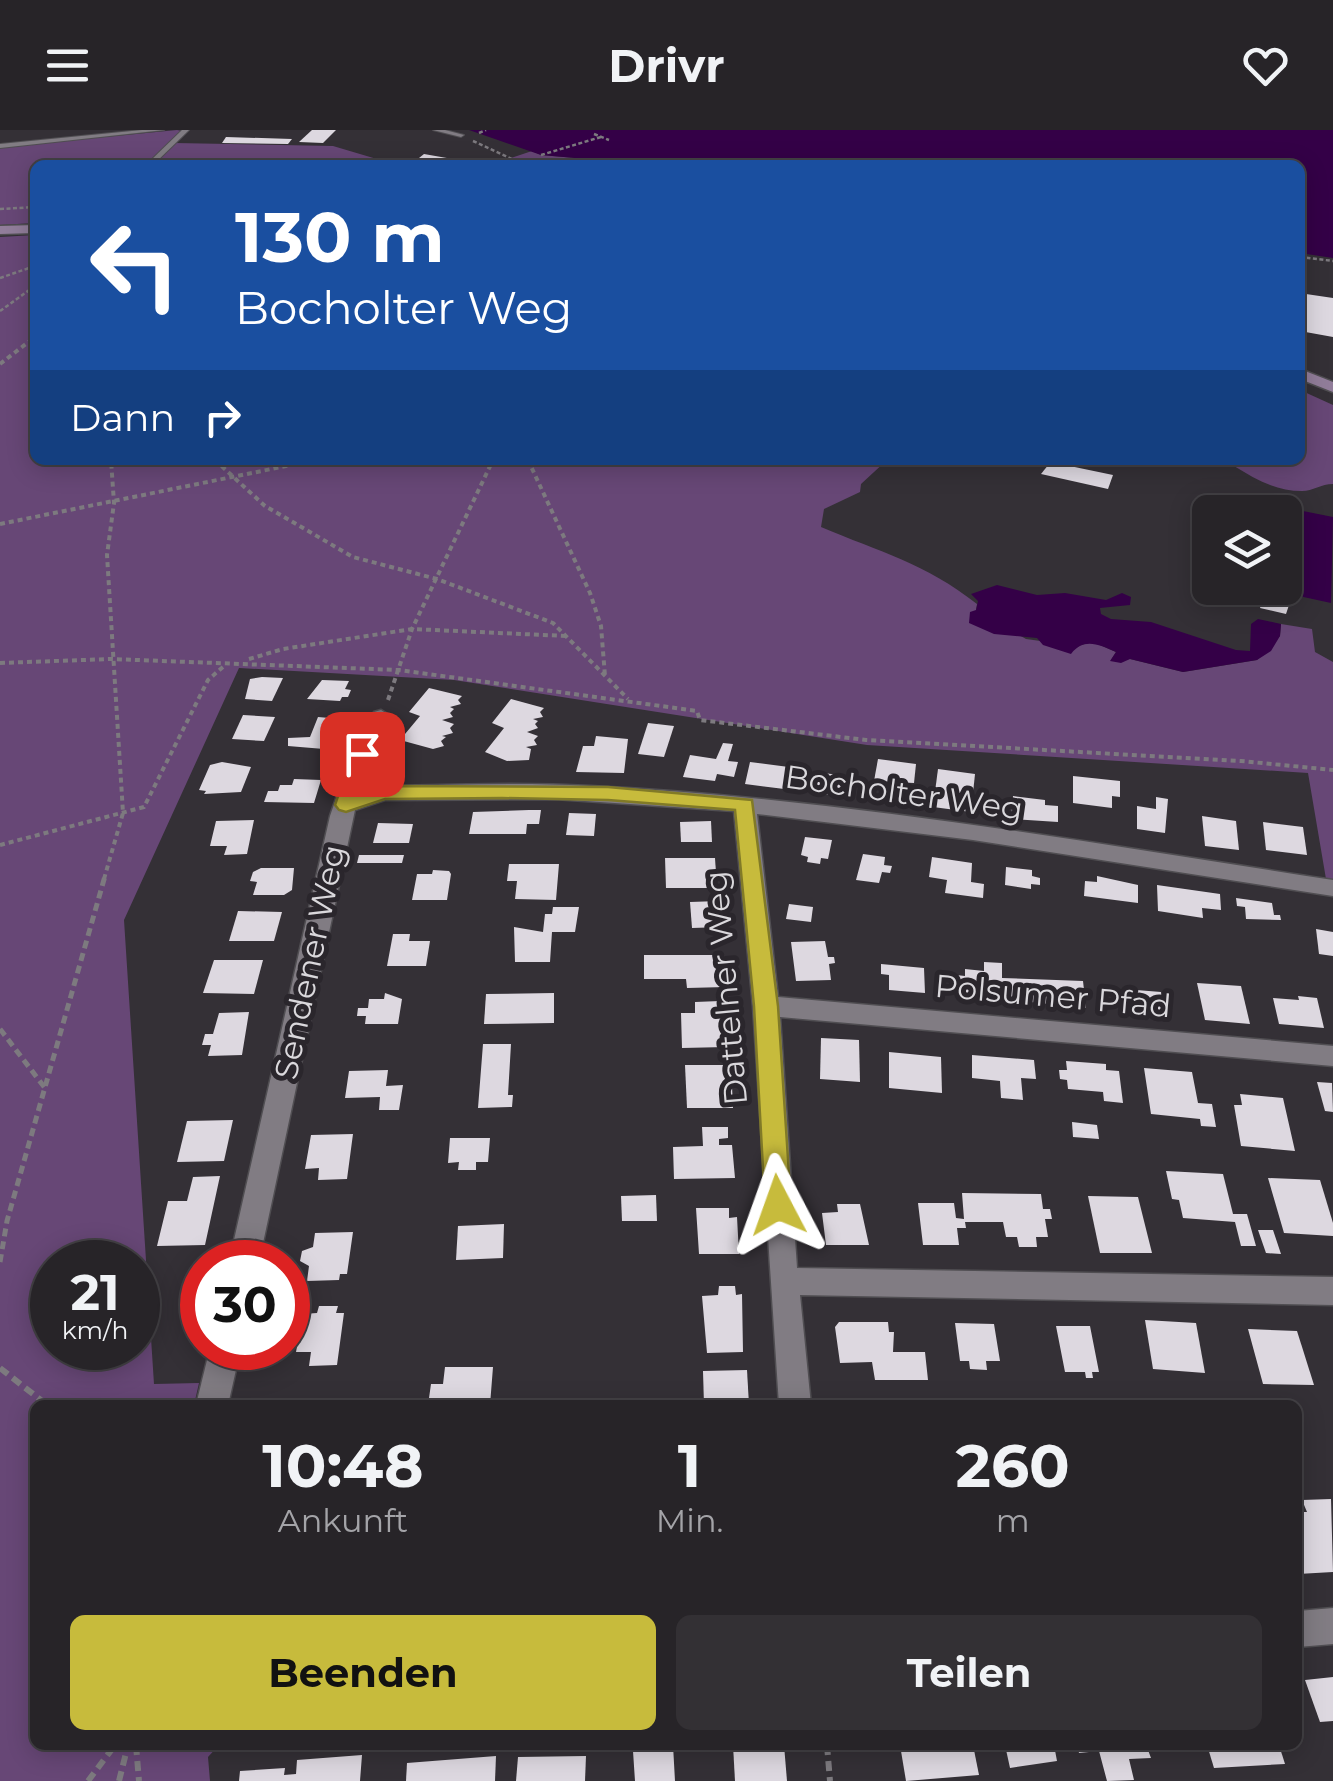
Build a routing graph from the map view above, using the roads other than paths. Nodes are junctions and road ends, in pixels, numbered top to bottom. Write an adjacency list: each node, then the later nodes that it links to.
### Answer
1 (161, 130): 5 (lane)
2 (186, 130): 6 (lane)
3 (436, 130): 4 (lane)
4 (461, 135)
5 (0, 146)
6 (153, 160)
7 (30, 229): 8 (main road)
8 (0, 230)
9 (1305, 376): 10 (main road)
10 (1333, 388)
11 (382, 716): 13 (street, Sendener Weg)
12 (745, 804): 13 (street, Bocholter Weg); 14 (street, Bocholter Weg); 15 (street, Dattelner Weg)
13 (346, 805): 17 (street, Sendener Weg)
14 (1333, 888)
15 (766, 1006): 16 (street, Polsumer Pfad); 18 (street, Dattelner Weg)
16 (1333, 1056)
17 (249, 1240)
18 (783, 1281): 19 (street); 22 (street, Dattelner Weg)
19 (1333, 1291)
20 (220, 1370): 21 (street)
21 (213, 1400)
22 (795, 1400)
23 (1333, 1626): 24 (street)
24 (1302, 1629)

